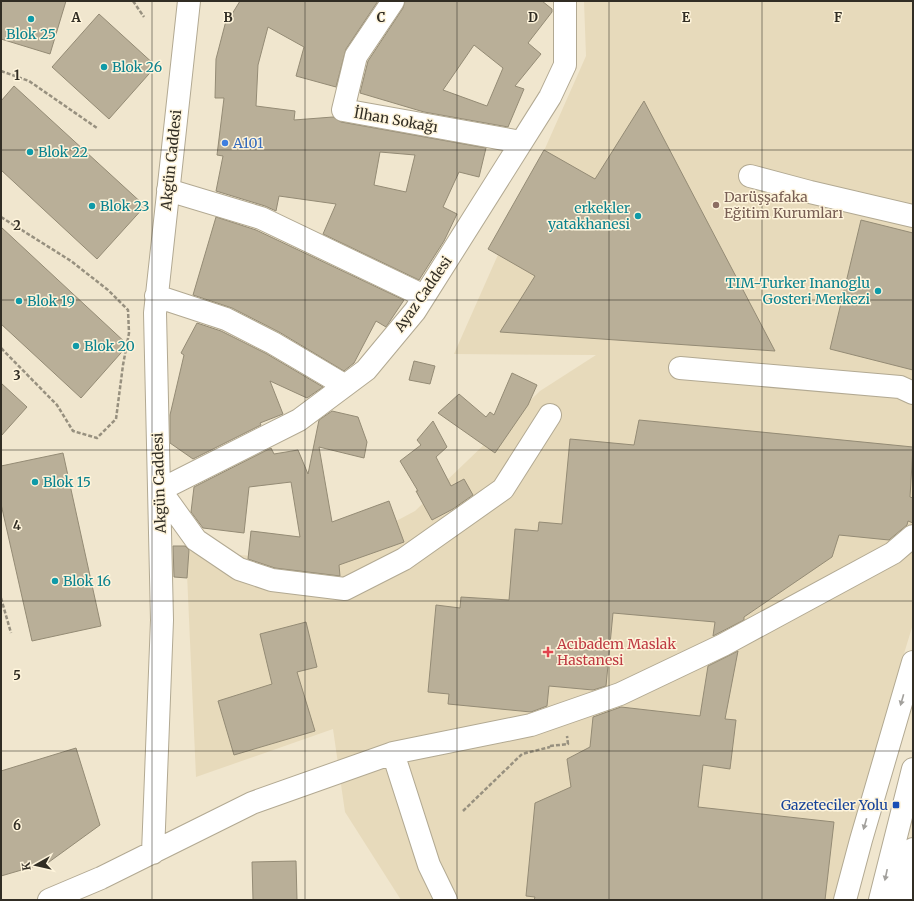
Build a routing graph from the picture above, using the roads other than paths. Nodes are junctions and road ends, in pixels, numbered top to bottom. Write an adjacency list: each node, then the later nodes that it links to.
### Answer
1 (189, 1): 6 (street, Akgün Caddesi)
2 (393, 1): 4 (street, İlhan Sokağı)
3 (565, 1): 4 (street, Ayaz Caddesi)
4 (522, 142): 9 (street, Ayaz Caddesi)
5 (750, 176): 7 (street)
6 (168, 190): 8 (street, Akgün Caddesi); 9 (street)
7 (913, 216)
8 (156, 296): 11 (street); 14 (street, Akgün Caddesi)
9 (424, 296): 11 (street, Ayaz Caddesi)
10 (680, 368): 12 (street)
11 (344, 385): 14 (street, Ayaz Caddesi)
12 (913, 393)
13 (550, 415): 14 (street)
14 (160, 490): 20 (street, Akgün Caddesi)
15 (913, 536): 17 (street)
16 (913, 662): 23 (street, one-way to 23)
17 (393, 753): 20 (street); 22 (street)
18 (913, 769): 24 (street, one-way to 24)
19 (913, 849): 25 (street)
20 (153, 853): 21 (street)
21 (49, 900)
22 (446, 900)
23 (845, 900)
24 (880, 900)
25 (902, 900)

